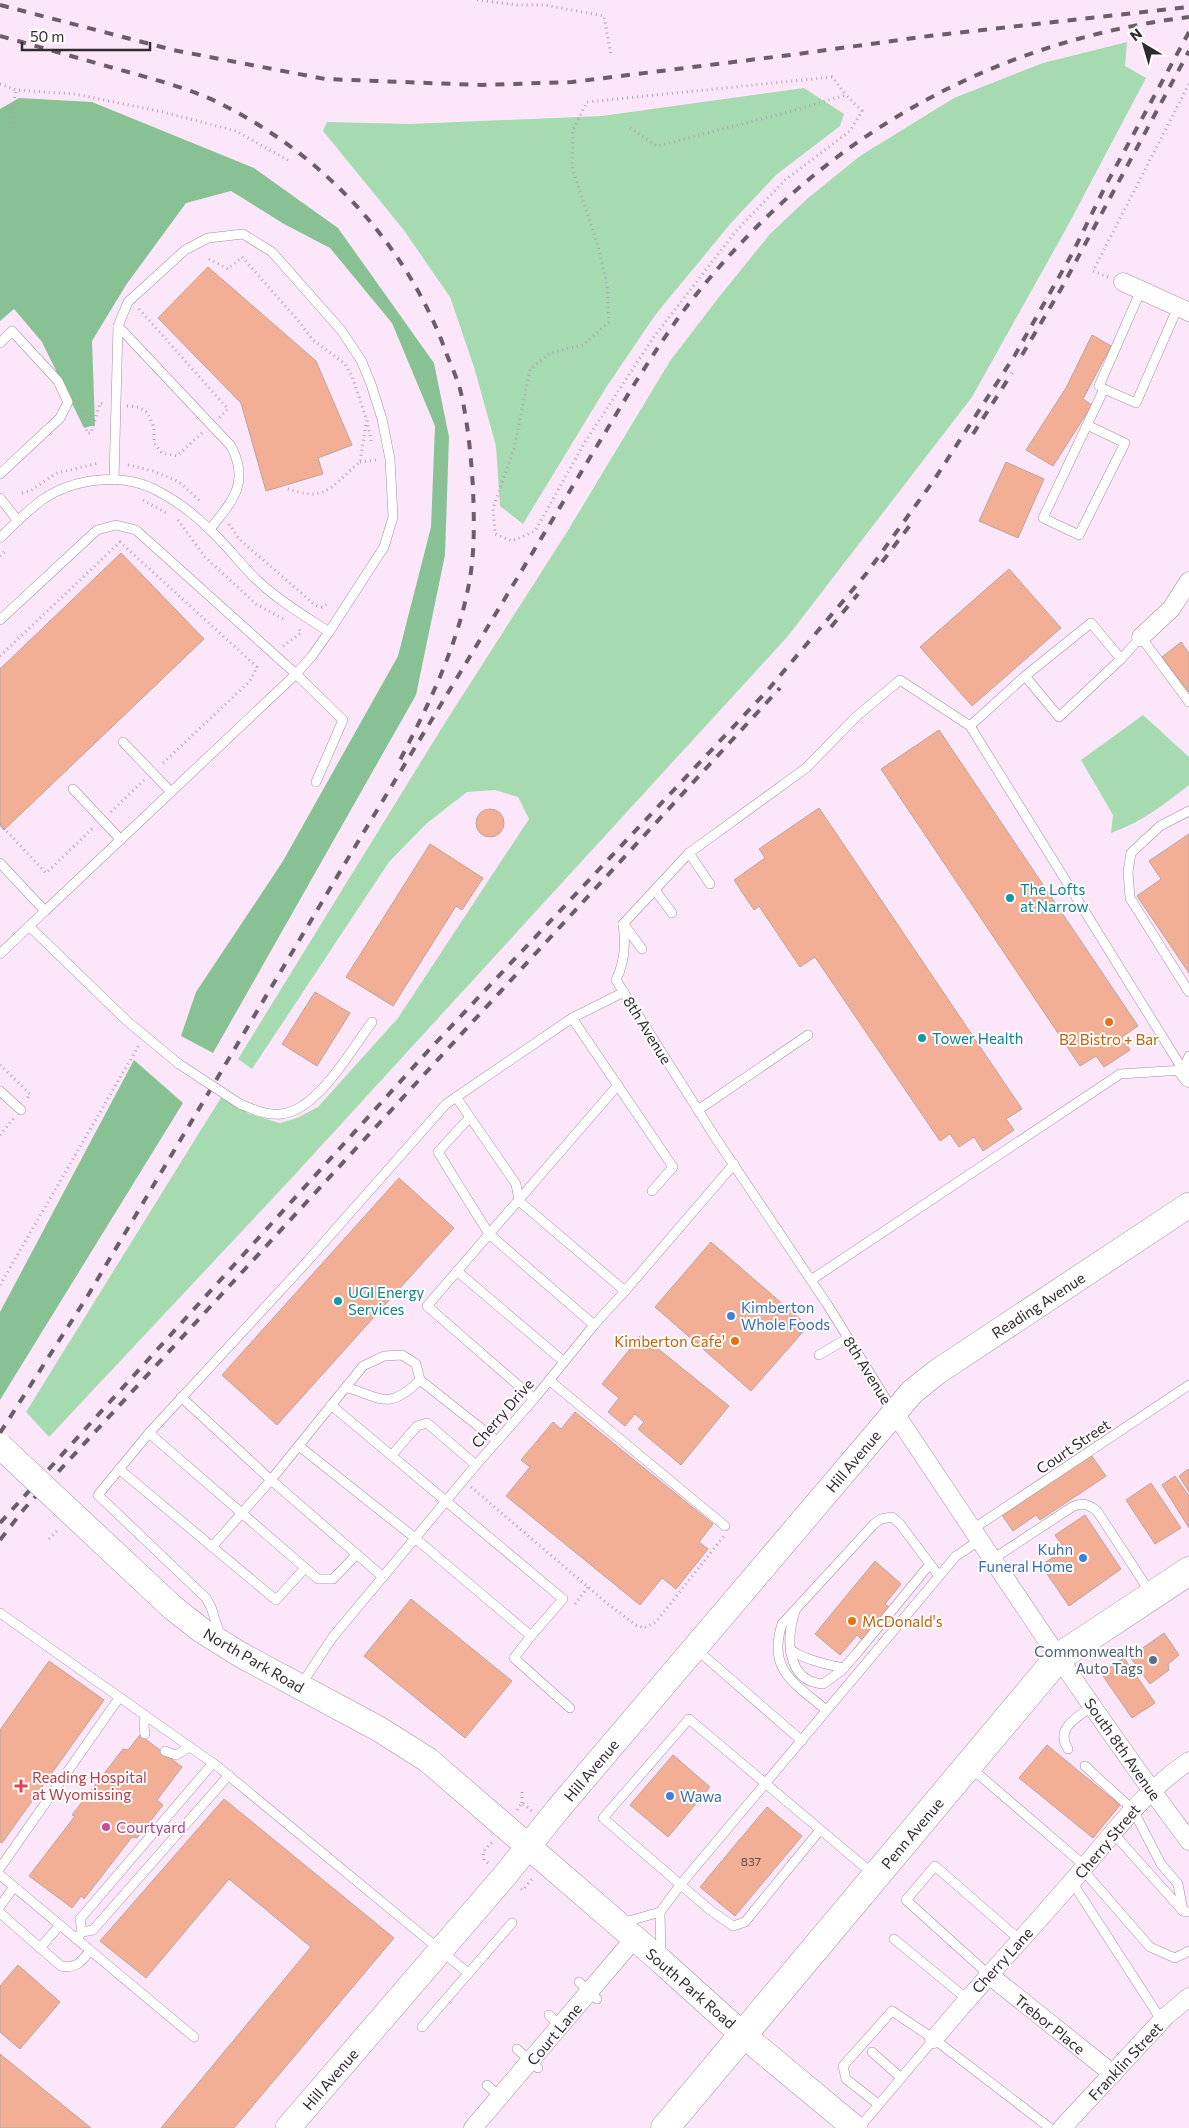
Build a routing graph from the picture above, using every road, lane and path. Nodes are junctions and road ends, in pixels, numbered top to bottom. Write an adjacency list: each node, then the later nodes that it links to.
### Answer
1 (477, 0): 2 (path)
2 (611, 55)
3 (0, 84): 5 (path)
4 (1189, 84): 11 (path)
5 (16, 90): 8 (path); 9 (path)
6 (846, 95): 6 (path); 7 (path)
7 (630, 128)
8 (0, 139)
9 (291, 162)
10 (210, 259): 20 (path)
11 (1123, 282): 12 (street)
12 (1141, 290): 14 (street); 17 (lane)
13 (139, 309): 23 (path)
14 (1184, 309): 17 (lane)
15 (118, 326): 19 (lane); 21 (lane); 38 (lane)
16 (0, 342): 18 (lane)
17 (1104, 389): 22 (lane)
18 (68, 402): 19 (path); 27 (lane)
19 (116, 405): 21 (path); 28 (lane)
20 (367, 421): 24 (path); 25 (path)
21 (212, 425): 33 (lane)
22 (1087, 425): 22 (lane)
23 (224, 426)
24 (373, 447)
25 (360, 462): 26 (path); 29 (path)
26 (376, 467)
27 (0, 474)
28 (114, 480): 32 (lane); 33 (lane)
29 (288, 490)
30 (0, 498): 32 (lane)
31 (232, 519): 36 (path)
32 (18, 521): 34 (lane)
33 (210, 529): 38 (lane)
34 (0, 538)
35 (1189, 581): 39 (street)
36 (334, 598)
37 (0, 620): 42 (lane)
38 (329, 632): 42 (lane)
39 (1141, 637): 41 (lane); 44 (lane)
40 (0, 656): 47 (path)
41 (1121, 659): 43 (lane); 43 (lane)
42 (296, 674): 48 (lane); 50 (lane)
43 (1025, 676): 45 (lane)
44 (1189, 702)
45 (970, 726): 55 (lane); 71 (lane)
46 (124, 742): 47 (lane)
47 (152, 773): 50 (lane); 52 (path)
48 (316, 782)
49 (73, 789): 52 (lane)
50 (171, 792): 54 (lane)
51 (1189, 811): 66 (lane)
52 (102, 820): 53 (path); 54 (lane)
53 (0, 824)
54 (121, 840): 59 (lane)
55 (689, 853): 57 (lane); 58 (lane)
56 (0, 863): 59 (lane)
57 (710, 884)
58 (655, 890): 60 (lane); 61 (lane)
59 (45, 911): 62 (lane)
60 (672, 914)
61 (623, 924): 63 (lane); 65 (lane, 8th Avenue)
62 (29, 926): 64 (lane); 70 (lane)
63 (642, 949)
64 (0, 954)
65 (624, 992): 67 (lane); 76 (lane, 8th Avenue)
66 (1189, 992)
67 (572, 1018): 72 (lane); 74 (lane)
68 (372, 1022): 70 (lane, bridge)
69 (808, 1035): 76 (lane)
70 (144, 1036): 85 (path)
71 (1187, 1068): 84 (lane)
72 (618, 1085): 79 (lane); 80 (lane)
73 (0, 1091): 75 (lane)
74 (456, 1097): 77 (lane); 95 (lane)
75 (21, 1110)
76 (698, 1110): 78 (lane, 8th Avenue)
77 (469, 1118): 80 (lane); 82 (lane)
78 (734, 1164): 84 (lane, 8th Avenue); 86 (lane, Cherry Drive)
79 (652, 1191)
80 (519, 1201): 82 (lane); 86 (lane)
81 (1189, 1205): 98 (street, Reading Avenue)
82 (489, 1234): 83 (lane); 87 (lane)
83 (457, 1271): 90 (lane); 96 (lane)
84 (811, 1280): 88 (lane, 8th Avenue)
85 (0, 1285)
86 (625, 1291): 87 (lane, Cherry Drive)
87 (594, 1325): 90 (lane, Cherry Drive)
88 (848, 1338): 89 (lane); 98 (lane, 8th Avenue)
89 (819, 1354)
90 (563, 1361): 92 (lane, Cherry Drive)
91 (420, 1380): 94 (lane); 94 (lane); 100 (lane)
92 (549, 1380): 96 (lane, Cherry Drive); 110 (lane)
93 (1189, 1385): 111 (lane, Court Street)
94 (346, 1387): 97 (lane)
95 (181, 1397): 99 (lane); 106 (lane)
96 (534, 1399): 100 (lane, Cherry Drive)
97 (331, 1405): 102 (lane); 103 (lane)
98 (894, 1412): 111 (street, 8th Avenue); 126 (street, Hill Avenue)
99 (149, 1433): 105 (lane); 109 (lane)
100 (497, 1441): 104 (lane, Cherry Drive)
101 (0, 1446): 125 (street, North Park Road, bridge)
102 (299, 1446): 106 (lane); 112 (lane)
103 (392, 1455): 104 (lane); 108 (lane)
104 (476, 1464): 107 (lane, Cherry Drive)
105 (119, 1468): 113 (lane); 125 (lane)
106 (271, 1480): 109 (lane); 114 (lane)
107 (463, 1480): 108 (lane, Cherry Drive); 110 (path)
108 (446, 1501): 112 (lane, Cherry Drive); 124 (lane)
109 (242, 1513): 113 (lane); 117 (lane)
110 (725, 1526)
111 (977, 1534): 115 (street, 8th Avenue); 119 (lane, Court Street)
112 (415, 1538): 120 (lane, Cherry Drive); 124 (lane)
113 (212, 1547): 117 (lane)
114 (356, 1554): 117 (lane); 120 (lane)
115 (993, 1559): 121 (lane); 128 (street, 8th Avenue)
116 (930, 1564): 119 (lane); 122 (lane); 129 (lane)
117 (305, 1568)
118 (1189, 1571): 121 (main road, Penn Avenue)
119 (939, 1576): 134 (lane, Court Street)
120 (383, 1577): 130 (lane, Cherry Drive)
121 (1152, 1595): 128 (main road, Penn Avenue)
122 (796, 1609): 127 (lane); 134 (lane)
123 (0, 1613): 131 (lane)
124 (531, 1636): 133 (lane)
125 (223, 1642): 130 (street, North Park Road)
126 (694, 1647): 137 (lane); 154 (street, Hill Avenue)
127 (790, 1650): 129 (lane); 129 (lane)
128 (1059, 1657): 132 (street, South 8th Avenue); 143 (main road, Penn Avenue)
129 (844, 1668)
130 (300, 1687): 154 (street, North Park Road)
131 (119, 1698): 135 (lane); 155 (lane)
132 (1093, 1706): 139 (lane); 147 (street, South 8th Avenue)
133 (570, 1708)
134 (826, 1710): 137 (lane, Court Street)
135 (146, 1716): 136 (lane); 138 (lane)
136 (145, 1734)
137 (802, 1741): 146 (lane, Court Street)
138 (190, 1747): 140 (lane); 142 (lane)
139 (1068, 1749)
140 (166, 1751)
141 (1189, 1761): 147 (street, Cherry Street)
142 (213, 1763): 145 (lane); 168 (lane)
143 (968, 1765): 156 (lane); 158 (main road, Penn Avenue)
144 (1085, 1766): 150 (lane)
145 (228, 1775): 168 (lane); 172 (lane)
146 (765, 1784): 151 (lane); 159 (lane, Court Street); 159 (lane)
147 (1151, 1791): 150 (street, Cherry Street); 153 (street, South 8th Avenue)
148 (522, 1792): 149 (path)
149 (522, 1803)
150 (1133, 1810): 152 (street, Cherry Street); 162 (lane)
151 (820, 1830): 158 (lane); 159 (lane)
152 (1113, 1833): 156 (street, Cherry Street); 162 (lane)
153 (1189, 1841)
154 (528, 1846): 167 (street, South Park Road); 172 (street, Hill Avenue)
155 (0, 1868)
156 (1079, 1872): 170 (street, Cherry Lane); 174 (lane); 180 (lane)
157 (0, 1875): 160 (lane)
158 (875, 1876): 182 (main road, Penn Avenue)
159 (681, 1884): 163 (lane, Court Street)
160 (14, 1887): 161 (lane); 166 (lane)
161 (0, 1906)
162 (1186, 1911)
163 (660, 1912): 167 (lane); 175 (lane)
164 (0, 1913): 171 (lane)
165 (512, 1923): 176 (lane)
166 (60, 1925): 168 (lane); 171 (lane)
167 (626, 1932): 175 (street, South Park Road); 191 (street, Court Lane)
168 (79, 1936): 173 (lane)
169 (894, 1939): 179 (lane)
170 (1020, 1940): 177 (street, Cherry Lane); 177 (lane)
171 (40, 1948): 173 (lane)
172 (441, 1950): 176 (lane); 190 (street, Hill Avenue)
173 (90, 1951): 183 (lane)
174 (1189, 1951)
175 (661, 1961): 182 (street, South Park Road)
176 (468, 1973): 181 (lane)
177 (988, 1974): 179 (street, Cherry Lane); 186 (street, Trebor Place)
178 (1189, 1996): 180 (street, Franklin Street)
179 (967, 1999): 184 (street, Cherry Lane)
180 (1162, 2021): 186 (street, Franklin Street)
181 (422, 2027)
182 (743, 2035): 192 (main road, Penn Avenue); 193 (street, South Park Road)
183 (194, 2037)
184 (934, 2039): 187 (lane); 188 (lane); 189 (lane)
185 (872, 2052): 187 (lane)
186 (1113, 2074): 189 (street, Franklin Street)
187 (900, 2077): 188 (lane)
188 (878, 2104): 194 (lane)
189 (1062, 2127)
190 (288, 2128)
191 (473, 2128)
192 (665, 2128)
193 (855, 2128)
194 (859, 2128)

